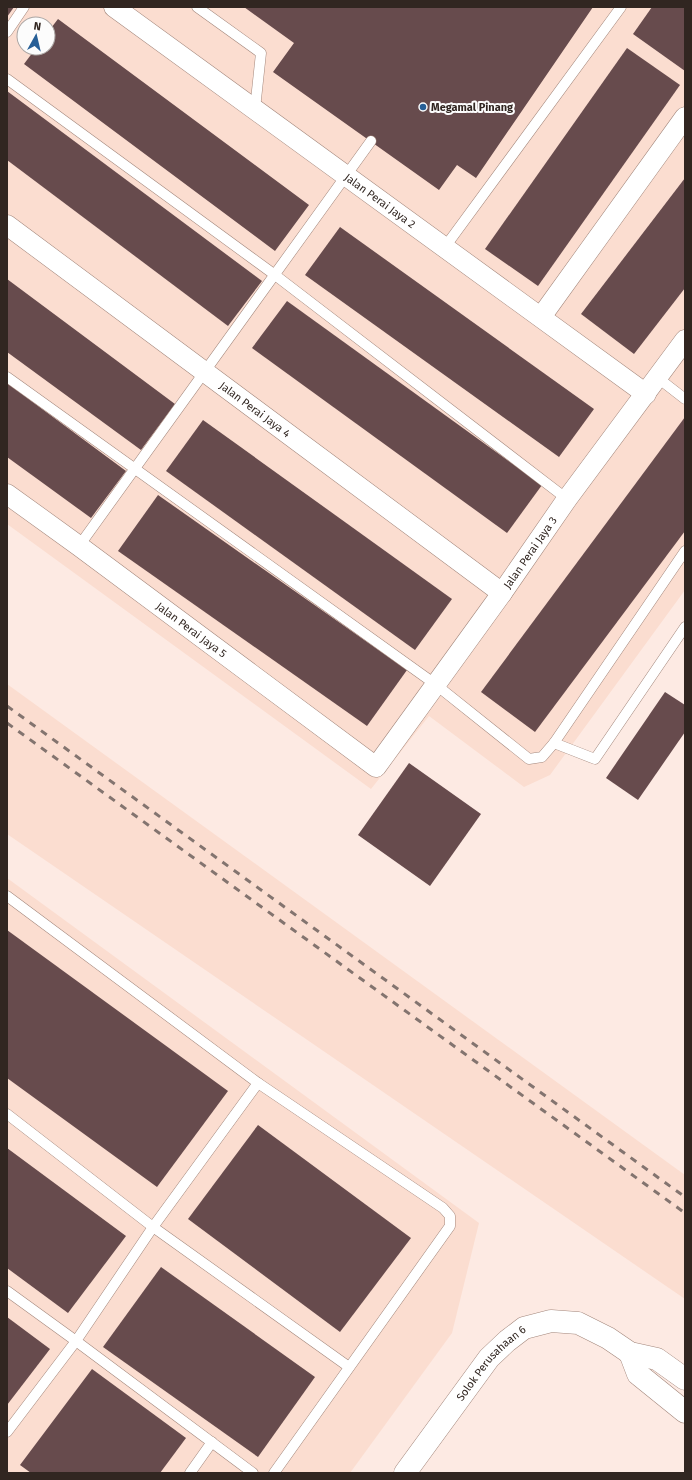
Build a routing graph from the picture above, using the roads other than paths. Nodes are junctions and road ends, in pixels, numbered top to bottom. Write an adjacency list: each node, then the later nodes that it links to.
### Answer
1 (24, 7): 5 (lane)
2 (114, 7): 7 (street, Jalan Perai Jaya 2)
3 (197, 7): 7 (lane)
4 (621, 7): 12 (lane)
5 (7, 32)
6 (7, 80): 13 (lane)
7 (255, 109): 10 (street, Jalan Perai Jaya 2)
8 (685, 117): 14 (street)
9 (371, 141): 10 (lane)
10 (347, 176): 12 (street, Jalan Perai Jaya 2); 13 (lane)
11 (7, 225): 16 (street, Jalan Perai Jaya 4)
12 (445, 247): 14 (street, Jalan Perai Jaya 2)
13 (275, 275): 16 (lane); 22 (lane)
14 (540, 317): 18 (street, Jalan Perai Jaya 2)
15 (685, 340): 18 (street, Jalan Perai Jaya 3)
16 (205, 372): 20 (lane); 25 (street, Jalan Perai Jaya 4)
17 (7, 376): 20 (lane)
18 (652, 386): 19 (lane); 22 (street, Jalan Perai Jaya 3)
19 (685, 399)
20 (135, 468): 23 (lane); 28 (lane)
21 (7, 494): 23 (street, Jalan Perai Jaya 5)
22 (567, 500): 25 (street, Jalan Perai Jaya 3)
23 (79, 546): 30 (street, Jalan Perai Jaya 5)
24 (685, 551): 29 (lane)
25 (502, 593): 28 (street, Jalan Perai Jaya 3)
26 (685, 627): 27 (lane)
27 (681, 640): 29 (lane)
28 (435, 684): 29 (lane); 30 (street, Jalan Perai Jaya 3)
29 (554, 743)
30 (376, 767)
31 (7, 896): 32 (lane)
32 (258, 1083): 34 (lane); 38 (lane)
33 (7, 1114): 34 (lane)
34 (153, 1227): 36 (lane); 38 (lane)
35 (7, 1291): 36 (lane)
36 (76, 1341): 41 (lane); 42 (lane)
37 (630, 1352): 39 (street, Solok Perusahaan 6); 40 (street); 46 (street, Solok Perusahaan 6)
38 (349, 1368): 45 (lane)
39 (685, 1379)
40 (685, 1412)
41 (7, 1432)
42 (212, 1442): 43 (lane); 44 (lane)
43 (190, 1473)
44 (254, 1473)
45 (274, 1473)
46 (405, 1473)

